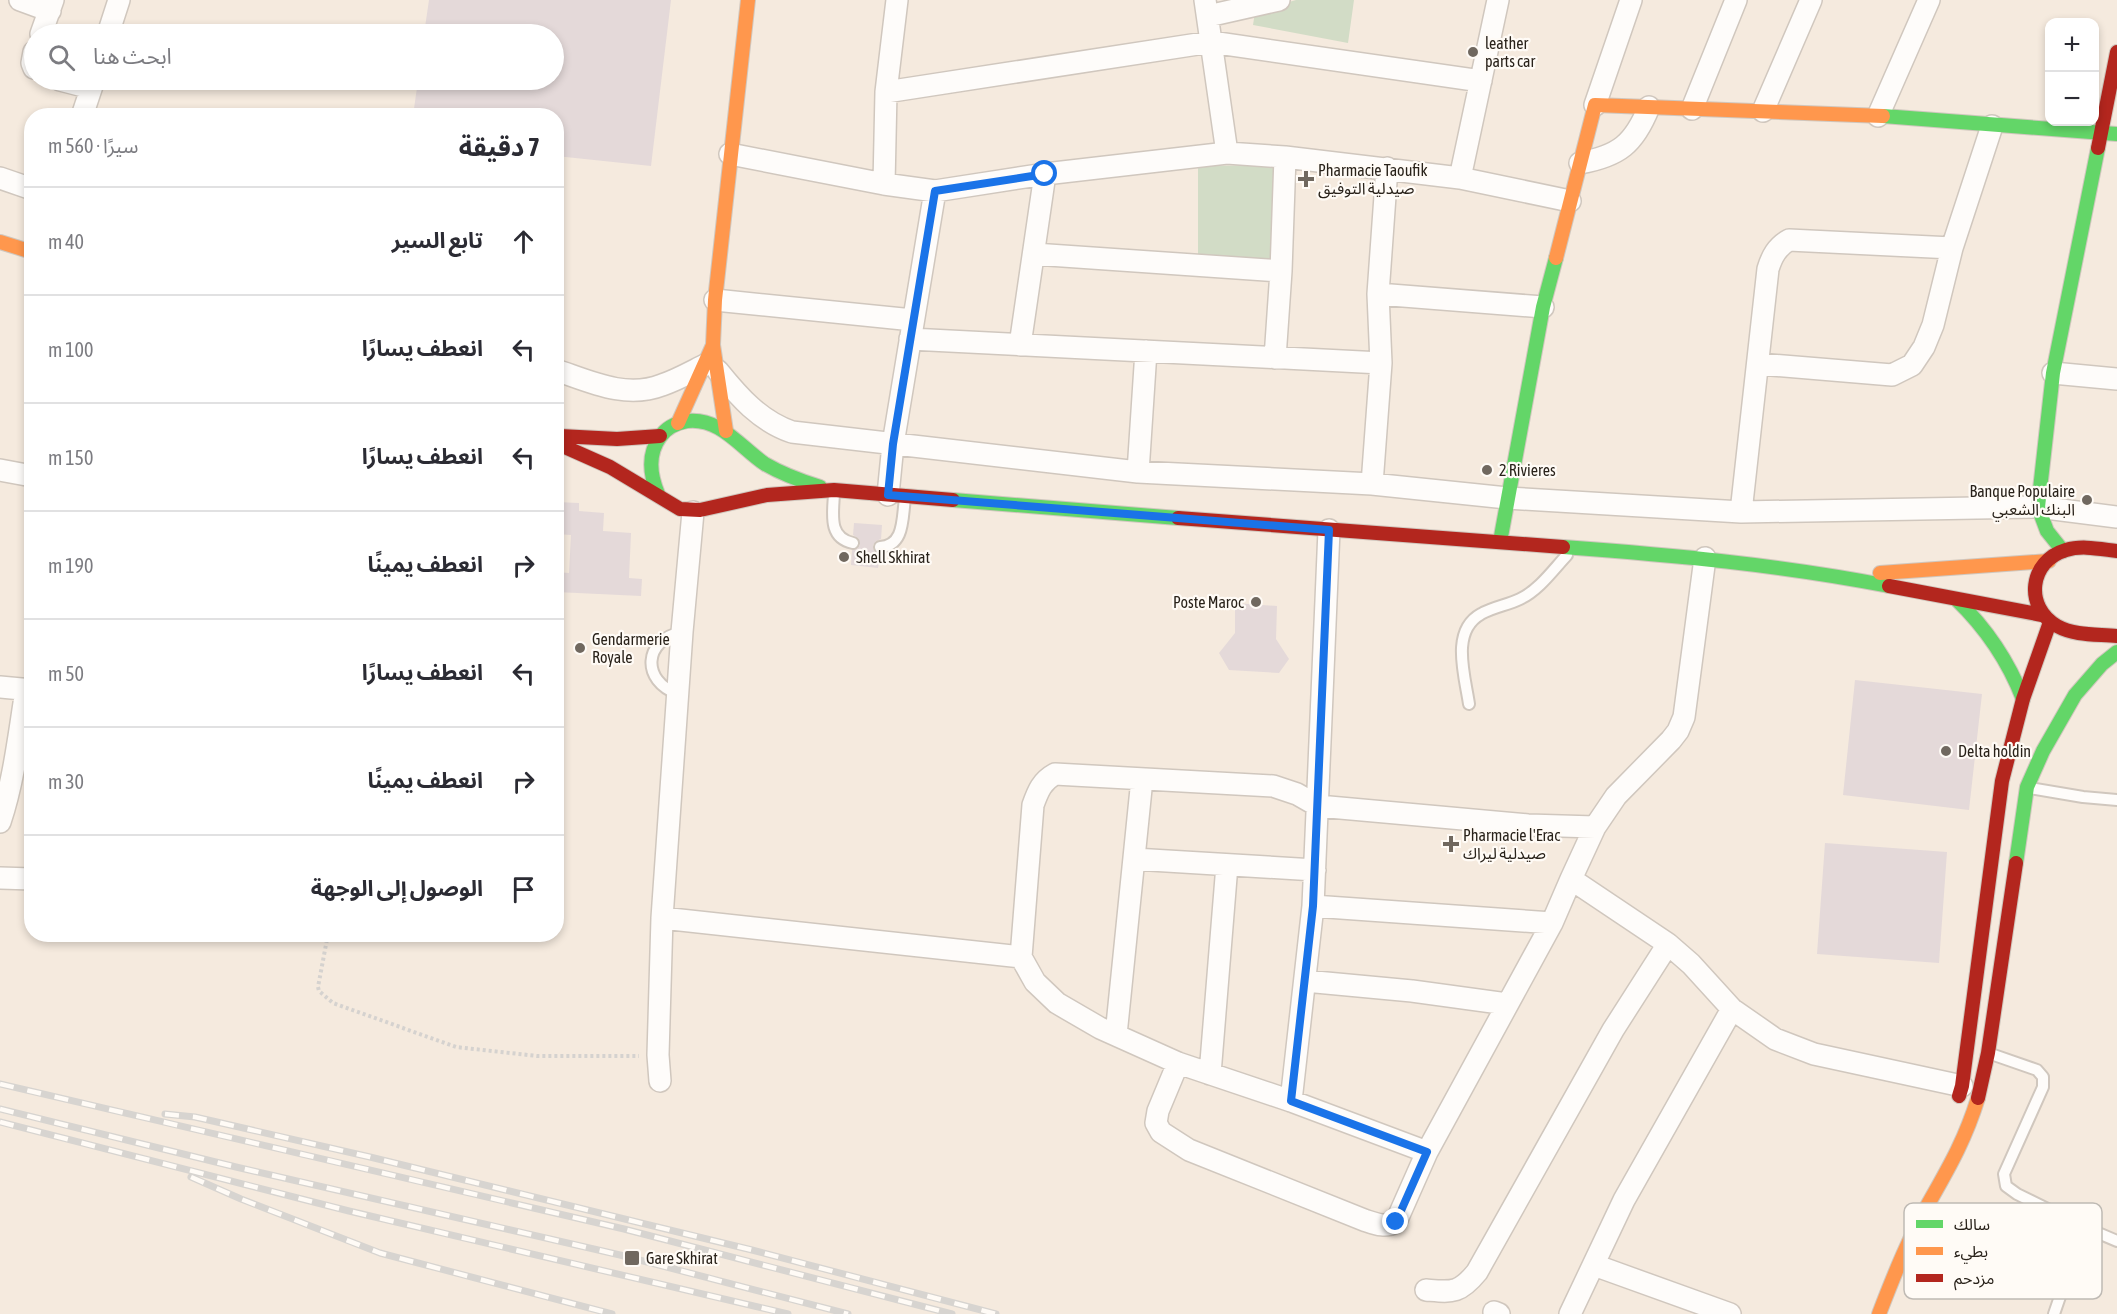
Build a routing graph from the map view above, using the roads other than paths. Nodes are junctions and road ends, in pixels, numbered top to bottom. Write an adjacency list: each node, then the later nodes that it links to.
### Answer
1 (20, 0): 11 (street)
2 (118, 0): 14 (street)
3 (748, 0): 30 (street)
4 (897, 0): 19 (street)
5 (1279, 0): 12 (street)
6 (1498, 0): 17 (street)
7 (1631, 0): 20 (street)
8 (1736, 0): 23 (street)
9 (1811, 0): 24 (street)
10 (1929, 0): 25 (street)
11 (52, 6): 13 (street)
12 (1207, 8): 15 (street)
13 (45, 24)
14 (111, 24)
15 (1211, 42): 17 (street); 19 (street); 29 (street)
16 (2117, 52): 27 (street)
17 (1480, 81): 36 (street)
18 (91, 90): 22 (street)
19 (886, 92): 37 (street)
20 (1595, 105): 21 (street); 32 (street)
21 (1649, 107): 23 (street); 32 (street)
22 (85, 108)
23 (1692, 109): 24 (street)
24 (1763, 111): 25 (street)
25 (1878, 116): 26 (street)
26 (1992, 126): 27 (street); 42 (street)
27 (2100, 133): 28 (street); 57 (street)
28 (2117, 134)
29 (1227, 153): 31 (street); 34 (street)
30 (730, 154): 37 (street); 47 (street)
31 (1285, 157): 33 (street); 45 (street)
32 (1580, 163): 40 (street)
33 (1387, 168): 36 (street); 46 (street)
34 (1045, 174): 39 (street); 44 (street)
35 (0, 178): 38 (street)
36 (1460, 178): 40 (street)
37 (884, 184): 39 (street)
38 (24, 186)
39 (935, 191): 49 (street)
40 (1570, 201): 48 (street)
41 (0, 242): 43 (street)
42 (1952, 248): 54 (street); 54 (street)
43 (24, 250)
44 (1034, 254): 45 (street); 50 (street)
45 (1281, 271): 52 (street)
46 (1378, 294): 48 (street); 53 (street)
47 (715, 300): 49 (street); 55 (street)
48 (1543, 307): 74 (street)
49 (911, 329): 50 (street); 64 (street)
50 (1020, 345): 51 (street)
51 (1146, 351): 52 (street); 67 (street)
52 (1275, 358): 53 (street)
53 (1381, 363): 69 (street)
54 (1759, 364): 78 (street)
55 (711, 367): 56 (street); 59 (street); 61 (street); 64 (street)
56 (564, 373)
57 (2053, 373): 58 (street); 76 (street)
58 (2117, 379)
59 (678, 423): 60 (street); 61 (street)
60 (660, 436): 62 (street); 72 (street)
61 (731, 436): 65 (street); 71 (street)
62 (564, 437)
63 (564, 441): 72 (street)
64 (893, 444): 67 (street); 73 (street)
65 (742, 462)
66 (0, 470): 68 (street)
67 (1138, 472): 69 (street)
68 (24, 474)
69 (1372, 484): 74 (street)
70 (735, 489): 75 (street)
71 (834, 490): 73 (street); 75 (street); 82 (lane)
72 (658, 494): 77 (street)
73 (897, 495): 80 (street); 83 (lane)
74 (1507, 498): 78 (street); 81 (street)
75 (721, 505): 77 (street)
76 (2038, 507): 78 (street); 79 (street); 85 (street)
77 (693, 512): 92 (street)
78 (1742, 512)
79 (2117, 517)
80 (1329, 530): 81 (street); 104 (street)
81 (1500, 542): 84 (street)
82 (853, 543)
83 (880, 547)
84 (1574, 548): 87 (street); 99 (lane)
85 (2062, 551): 86 (street); 88 (street)
86 (2117, 551)
87 (1705, 558): 89 (street); 106 (street)
88 (2049, 561): 89 (street); 91 (street)
89 (1838, 576): 90 (street)
90 (1956, 599): 91 (street); 98 (street)
91 (2046, 619): 93 (street); 98 (street)
92 (682, 632): 97 (street); 97 (lane)
93 (2117, 636)
94 (2117, 652): 102 (street)
95 (0, 687): 96 (street)
96 (24, 689)
97 (678, 694): 114 (street)
98 (2023, 699): 126 (street)
99 (1469, 704)
100 (24, 716): 105 (street)
101 (1142, 779): 104 (street); 107 (street); 117 (street)
102 (2027, 787): 103 (lane); 122 (street)
103 (2117, 800)
104 (1318, 806): 106 (street); 109 (street)
105 (0, 822)
106 (1595, 826): 112 (street)
107 (1134, 859): 108 (street); 121 (street)
108 (1227, 865): 109 (street); 124 (street)
109 (1315, 870): 113 (street)
110 (1, 872): 111 (street)
111 (24, 877)
112 (1571, 879): 115 (street); 116 (street)
113 (1313, 906): 115 (street); 118 (street)
114 (662, 918): 117 (street); 125 (street)
115 (1552, 923): 119 (street)
116 (1668, 944): 120 (street); 138 (street)
117 (1020, 957): 121 (street)
118 (1305, 981): 119 (street); 127 (street)
119 (1508, 1004): 129 (street)
120 (1732, 1009): 126 (street); 137 (street)
121 (1116, 1035): 123 (street)
122 (1988, 1053): 131 (street); 133 (lane)
123 (1178, 1063): 124 (street); 129 (street)
124 (1210, 1074): 127 (street)
125 (660, 1081)
126 (1962, 1086): 128 (street)
127 (1291, 1101): 129 (street)
128 (1954, 1112)
129 (1427, 1152)
130 (1939, 1155): 131 (street)
131 (1930, 1200): 132 (street)
132 (1929, 1203)
133 (2035, 1203)
134 (2102, 1235): 135 (lane)
135 (2117, 1241)
136 (1904, 1255): 142 (street)
137 (1594, 1265): 140 (street); 141 (street)
138 (1426, 1290)
139 (2059, 1299): 143 (lane)
140 (1570, 1314)
141 (1730, 1314)
142 (1879, 1314)
143 (2054, 1314)

